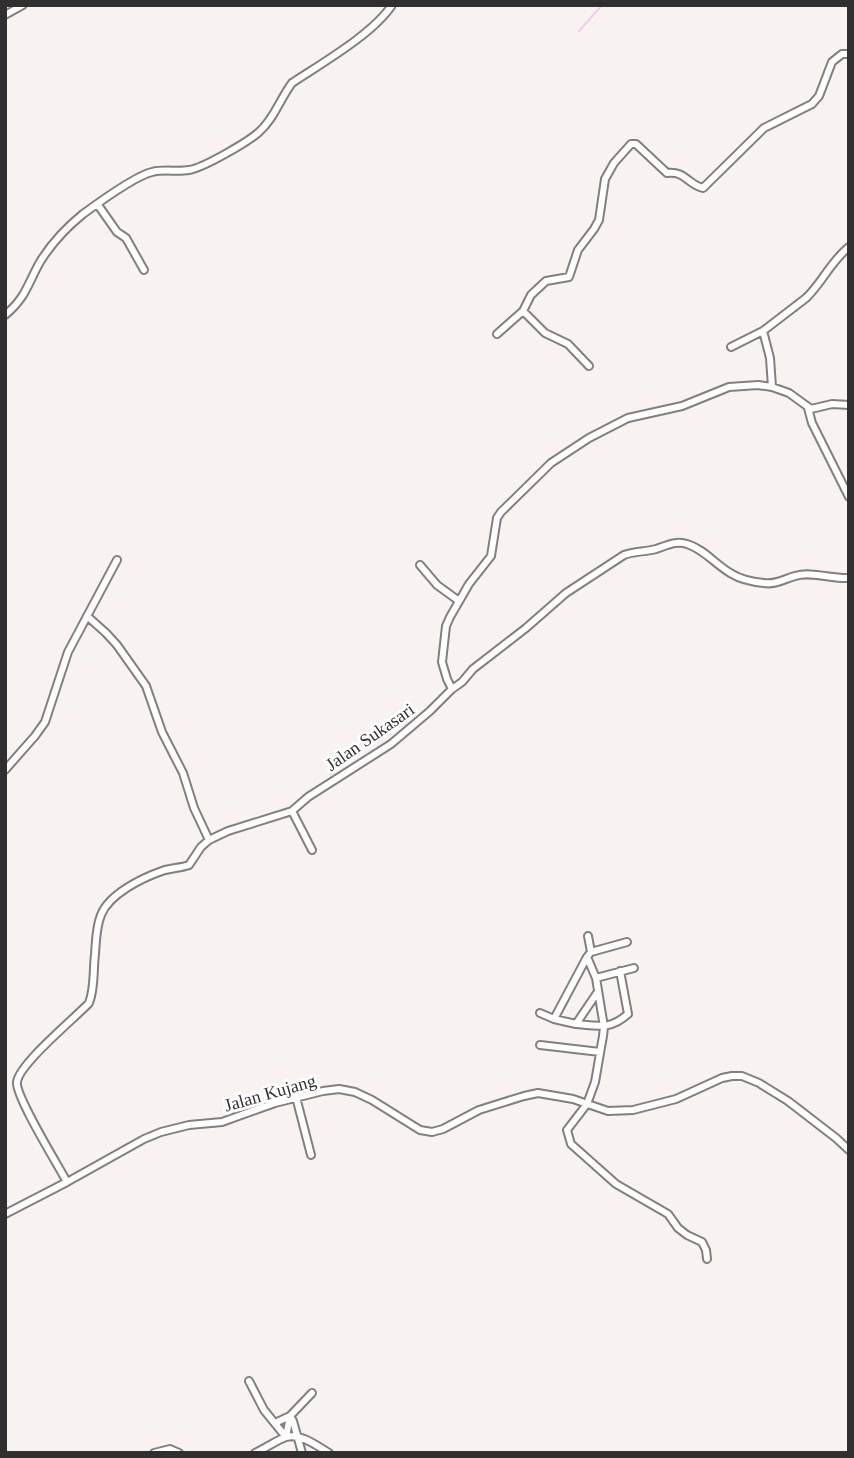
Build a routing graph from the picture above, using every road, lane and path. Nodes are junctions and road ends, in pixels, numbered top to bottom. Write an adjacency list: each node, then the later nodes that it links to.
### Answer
1 (23, 5): 3 (street)
2 (393, 5): 5 (street)
3 (5, 15)
4 (849, 54): 8 (street)
5 (98, 205): 7 (street); 9 (street)
6 (849, 247): 10 (street)
7 (144, 270)
8 (523, 311): 11 (street); 13 (street)
9 (5, 315)
10 (763, 331): 12 (street); 14 (street)
11 (496, 334)
12 (731, 347)
13 (589, 366)
14 (772, 387): 16 (street); 21 (street)
15 (848, 406): 16 (street)
16 (808, 408): 17 (street)
17 (849, 497)
18 (117, 560): 22 (street)
19 (420, 565): 21 (street)
20 (849, 578): 23 (street, Jalan Sukasari)
21 (459, 601): 23 (street)
22 (87, 616): 24 (street); 26 (street)
23 (452, 689): 25 (street, Jalan Sukasari)
24 (5, 770)
25 (292, 811): 26 (street, Jalan Sukasari); 27 (street)
26 (209, 840): 45 (street, Jalan Sukasari)
27 (312, 850)
28 (587, 936): 30 (street)
29 (627, 942): 30 (street)
30 (589, 955): 33 (street); 36 (street)
31 (634, 968): 32 (street)
32 (620, 971): 33 (street); 38 (street)
33 (596, 978): 34 (street)
34 (598, 991): 37 (street); 38 (street)
35 (540, 1013): 36 (street)
36 (554, 1019): 37 (street)
37 (576, 1024): 38 (street)
38 (604, 1027): 40 (street)
39 (540, 1045): 40 (street)
40 (600, 1052): 42 (street)
41 (296, 1097): 42 (street, Jalan Kujang); 44 (street); 45 (street, Jalan Kujang)
42 (587, 1104): 43 (street, Jalan Kujang); 47 (street)
43 (849, 1150)
44 (312, 1155)
45 (67, 1182): 46 (street, Jalan Kujang)
46 (5, 1214)
47 (707, 1259)
48 (249, 1381): 51 (street)
49 (312, 1393): 50 (street)
50 (290, 1416): 51 (street); 52 (street); 53 (street)
51 (275, 1423): 52 (street)
52 (286, 1437): 53 (street); 56 (street)
53 (298, 1437): 57 (street); 58 (street)
54 (154, 1453): 55 (street)
55 (179, 1453)
56 (255, 1453)
57 (302, 1453)
58 (329, 1453)

